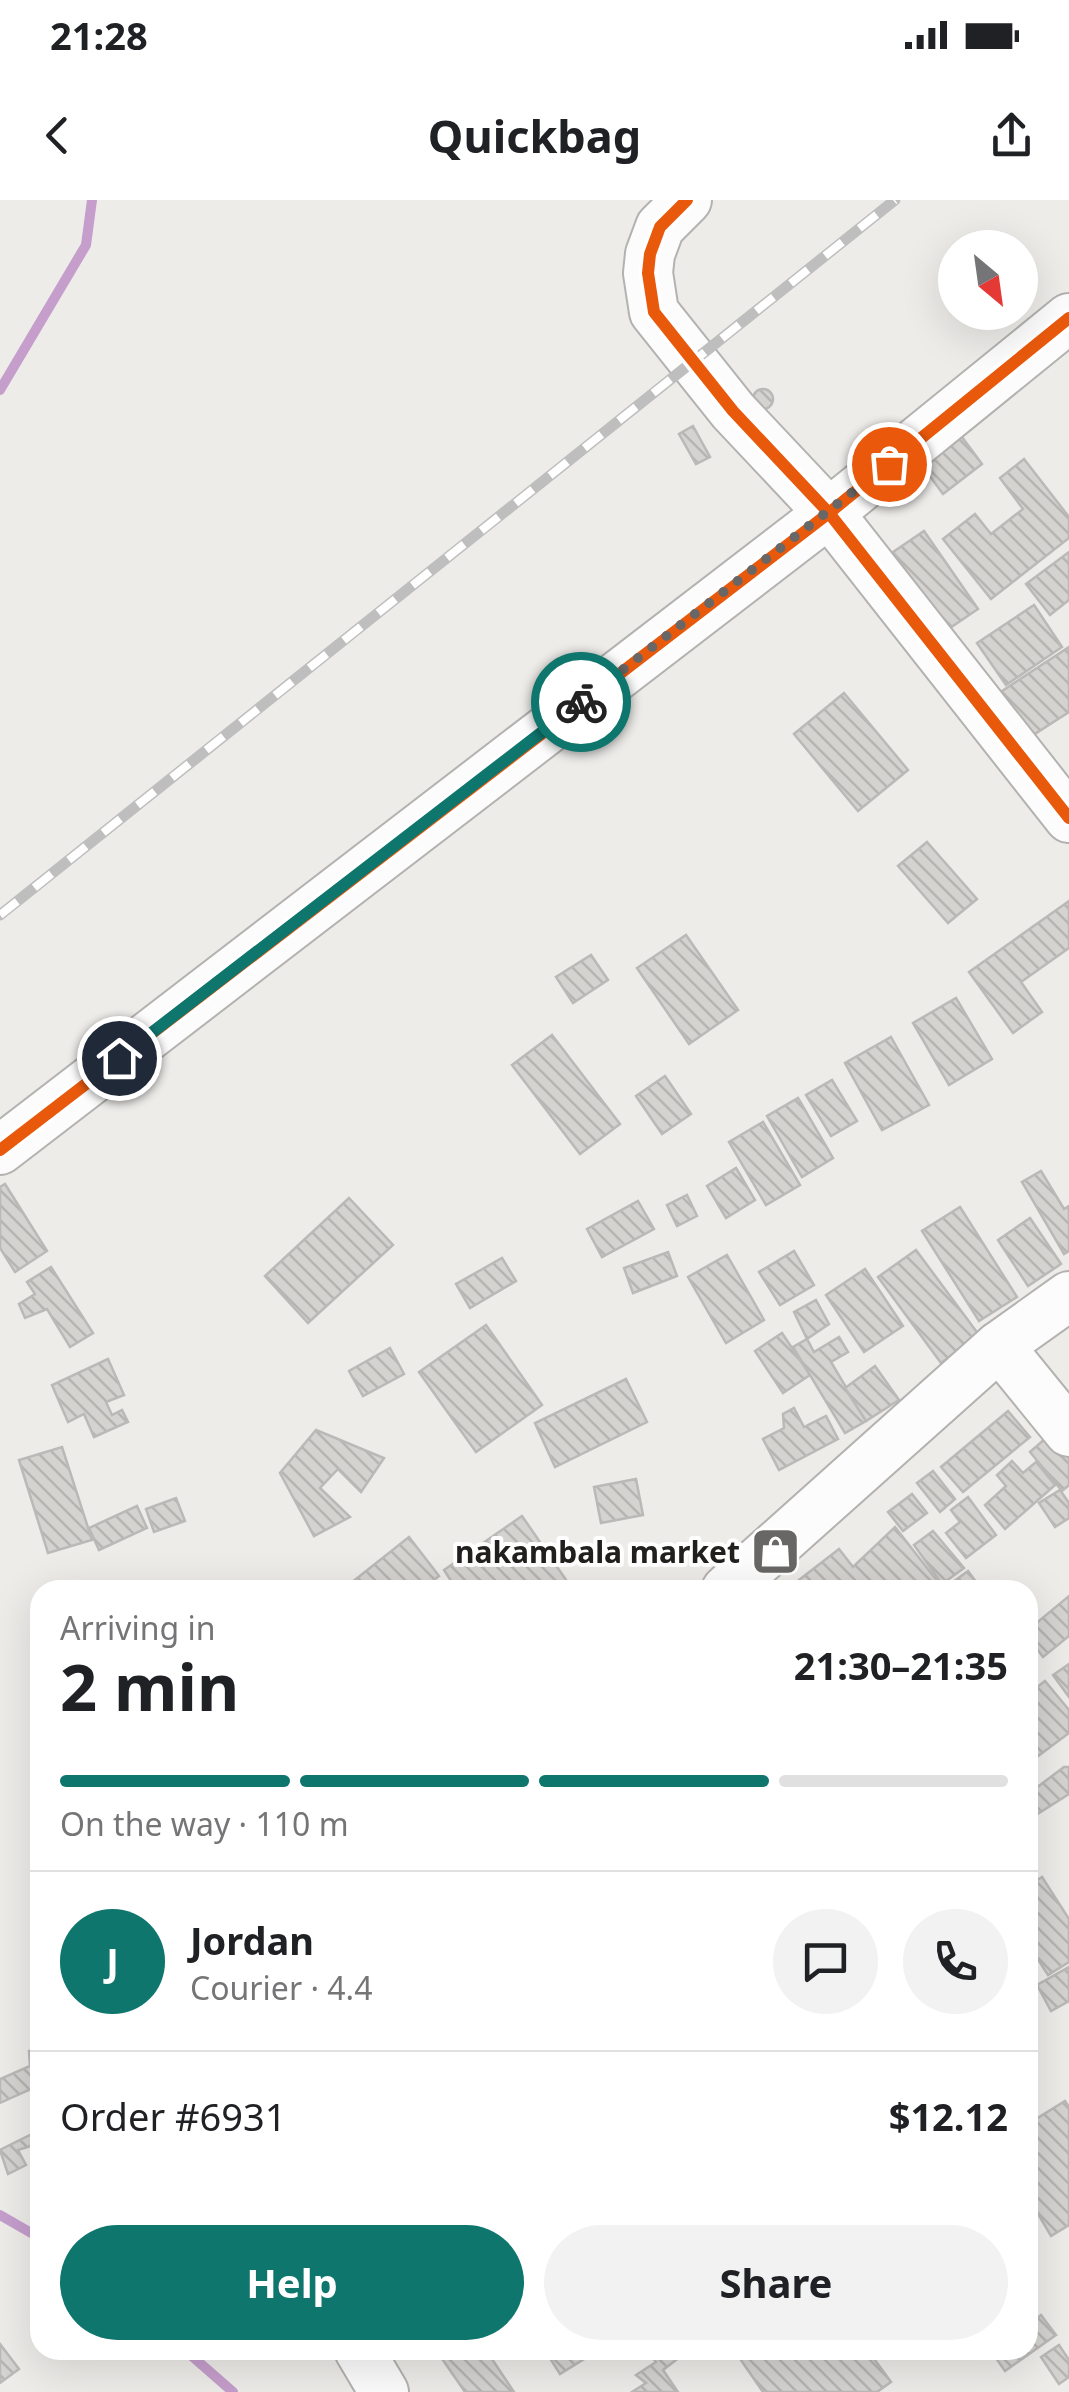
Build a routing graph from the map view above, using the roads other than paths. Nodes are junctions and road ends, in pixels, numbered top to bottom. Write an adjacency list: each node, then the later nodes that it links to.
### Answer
1 (687, 200): 3 (street)
2 (1069, 318): 3 (street)
3 (829, 513): 4 (street); 5 (street)
4 (1069, 818)
5 (0, 1150)
6 (1069, 1296): 7 (street)
7 (1000, 1346): 8 (street); 9 (street)
8 (1069, 1432)
9 (737, 1580)
10 (365, 2360): 11 (street)
11 (384, 2392)

